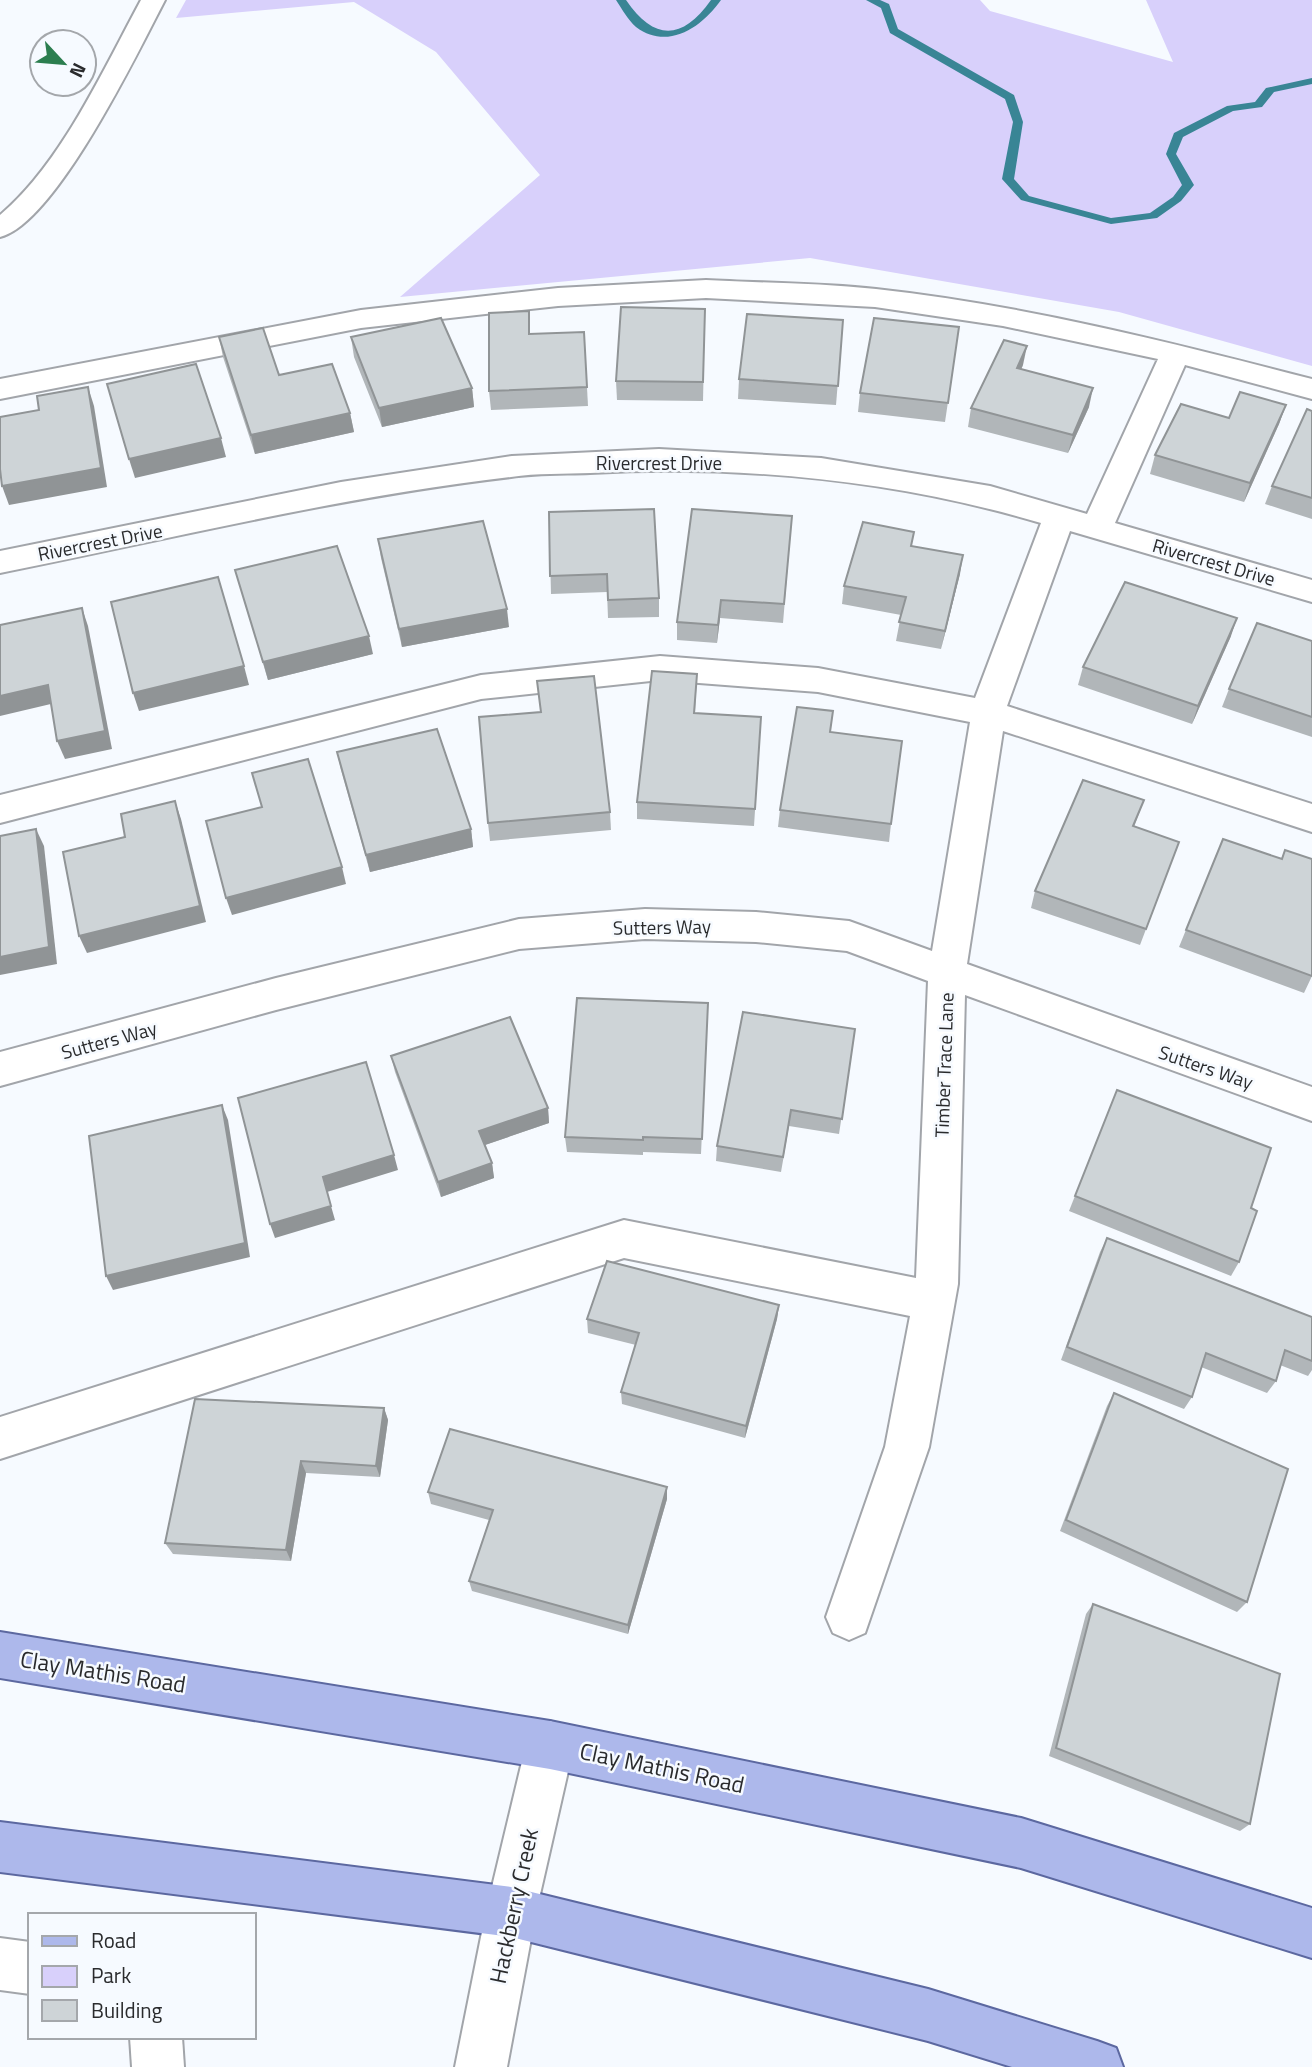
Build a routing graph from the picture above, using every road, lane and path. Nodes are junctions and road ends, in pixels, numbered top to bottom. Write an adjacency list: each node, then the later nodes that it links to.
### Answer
1 (153, 0): 2 (street)
2 (0, 229)
3 (1176, 354): 4 (street); 5 (street); 7 (street)
4 (0, 389)
5 (1312, 389)
6 (1059, 517): 7 (street, Rivercrest Drive); 8 (street, Rivercrest Drive); 10 (street, Timber Trace Lane)
7 (1097, 528): 9 (street, Rivercrest Drive)
8 (0, 562)
9 (1312, 591)
10 (989, 713): 11 (street); 12 (street); 13 (street, Timber Trace Lane)
11 (0, 808)
12 (1312, 818)
13 (947, 971): 14 (street, Sutters Way); 15 (street, Sutters Way); 16 (street, Timber Trace Lane)
14 (0, 1069)
15 (1312, 1104)
16 (933, 1301): 17 (street); 18 (street, Timber Trace Lane)
17 (0, 1438)
18 (849, 1617)
19 (0, 1655): 20 (main road, Clay Mathis Road)
20 (550, 1745): 22 (street, Hackberry Creek); 23 (main road, Clay Mathis Road)
21 (0, 1847): 22 (main road)
22 (511, 1912): 28 (street, Hackberry Creek); 29 (main road)
23 (1312, 1933)
24 (0, 1964): 25 (street)
25 (28, 1968)
26 (156, 2039): 27 (street)
27 (159, 2067)
28 (481, 2067)
29 (1097, 2067)

